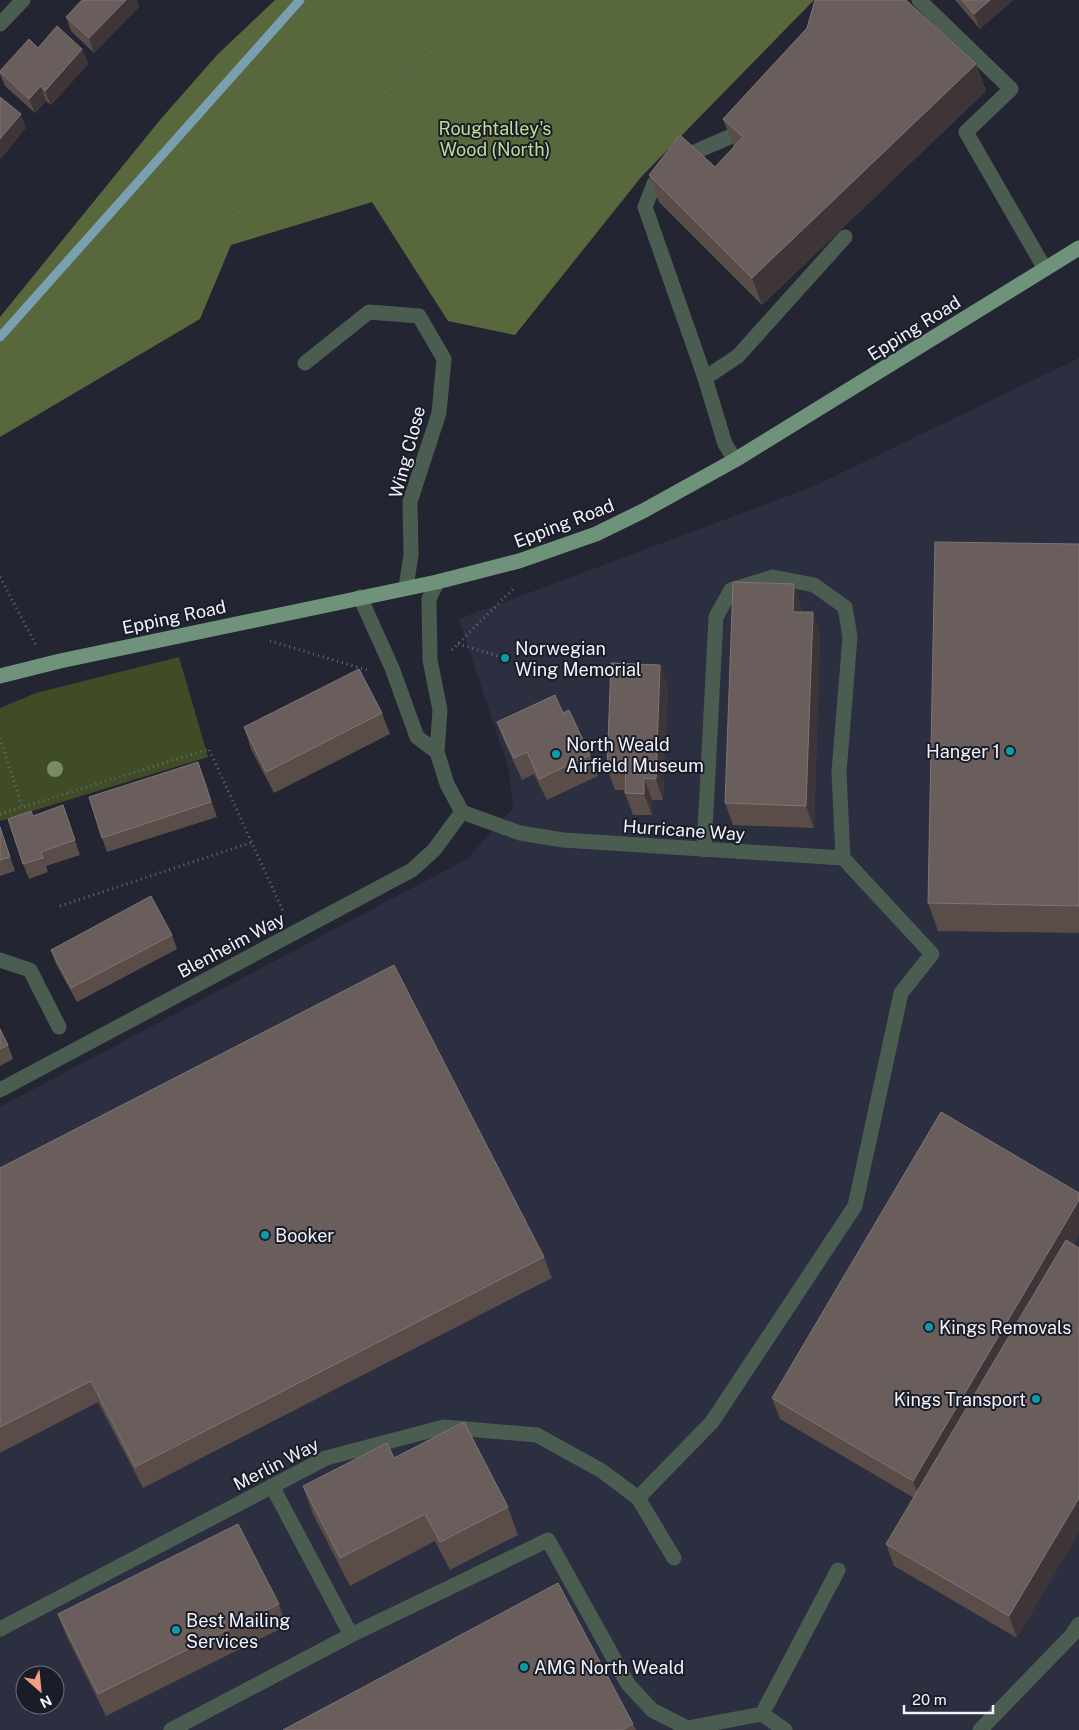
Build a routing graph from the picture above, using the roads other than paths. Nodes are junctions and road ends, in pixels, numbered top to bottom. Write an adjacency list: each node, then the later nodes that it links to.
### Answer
1 (23, 0): 3 (street)
2 (918, 0): 7 (street)
3 (0, 23)
4 (752, 112): 9 (street)
5 (845, 237): 9 (street)
6 (1079, 248): 7 (main road, Epping Road)
7 (1045, 269): 10 (main road, Epping Road)
8 (305, 363): 12 (street, Wing Close)
9 (706, 378): 10 (street)
10 (735, 460): 11 (main road, Epping Road)
11 (437, 582): 12 (main road, Epping Road); 15 (street)
12 (406, 587): 13 (main road, Epping Road)
13 (360, 597): 14 (main road, Epping Road); 15 (street)
14 (0, 676)
15 (437, 752): 16 (street)
16 (462, 812): 17 (street, Hurricane Way); 21 (street, Blenheim Way)
17 (704, 850): 18 (street, Hurricane Way); 18 (street)
18 (843, 858): 23 (street)
19 (0, 960): 20 (street)
20 (59, 1027)
21 (0, 1090)
22 (272, 1486): 23 (street, Merlin Way); 27 (street, Merlin Way); 28 (street)
23 (638, 1498): 24 (street, Merlin Way)
24 (674, 1558)
25 (838, 1570): 29 (street)
26 (1079, 1624): 32 (street)
27 (0, 1629)
28 (351, 1635): 29 (street); 30 (street)
29 (762, 1714): 31 (street)
30 (171, 1730)
31 (785, 1730)
32 (980, 1730)

